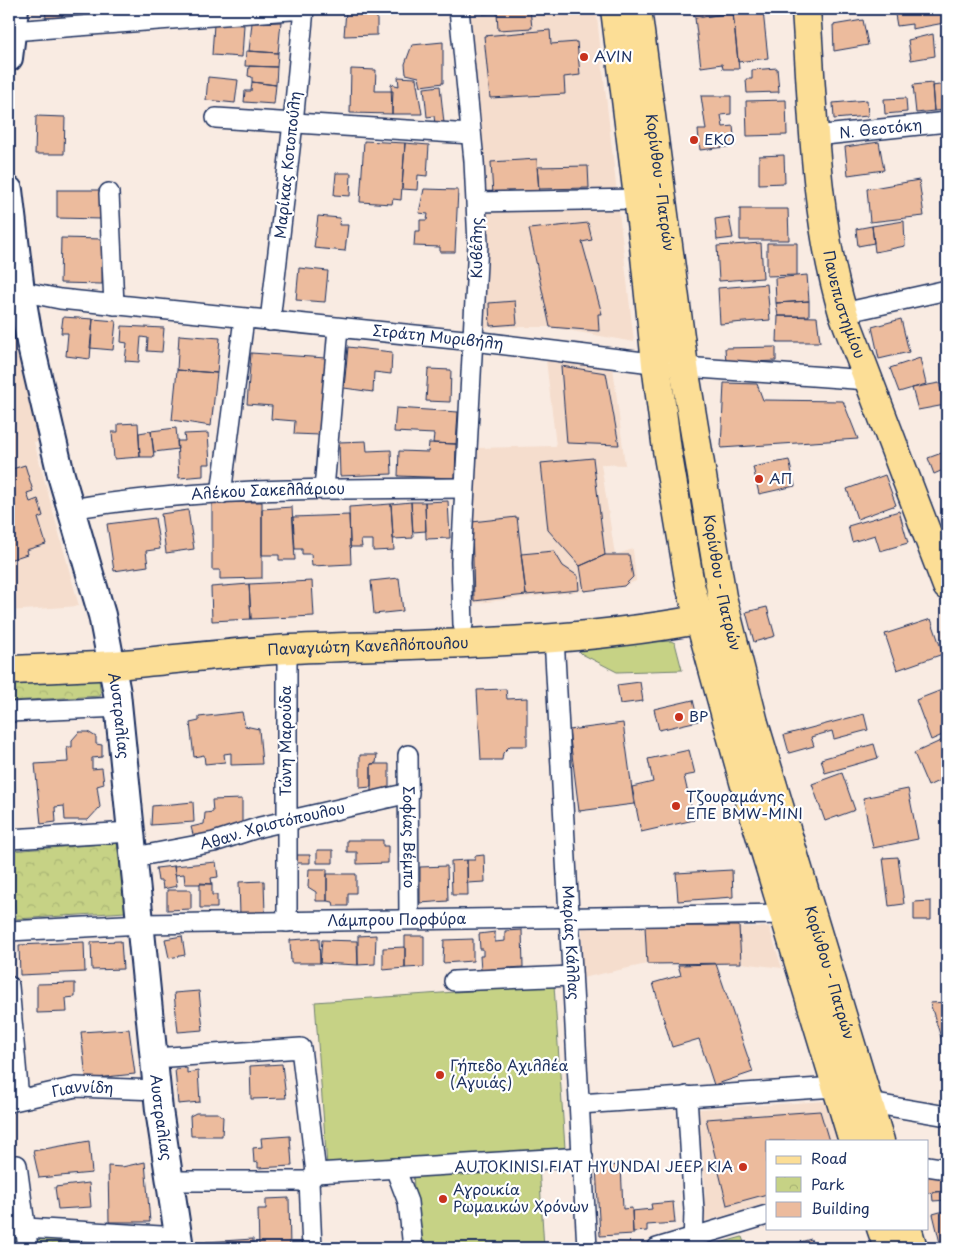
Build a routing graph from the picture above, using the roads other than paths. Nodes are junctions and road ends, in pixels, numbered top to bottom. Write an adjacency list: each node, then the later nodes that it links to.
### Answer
1 (304, 9): 6 (street); 10 (street, Μαρίκας Κοτοπούλη)
2 (459, 9): 11 (street, Κυβέλης)
3 (615, 9): 15 (main road, Κορίνθου - Πατρών)
4 (637, 9): 26 (main road, Κορίνθου - Πατρών)
5 (806, 9): 12 (main road, Πανεπιστημίου)
6 (13, 20): 7 (main road)
7 (9, 58)
8 (216, 118): 10 (street)
9 (947, 122): 12 (street, Ν. Θεοτόκη)
10 (294, 123): 11 (street); 22 (street, Μαρίκας Κοτοπούλη)
11 (471, 134): 16 (street, Κυβέλης)
12 (815, 136): 20 (main road, Πανεπιστημίου)
13 (9, 190): 17 (main road, Αυστραλίας)
14 (108, 193): 19 (street)
15 (637, 199): 16 (street); 25 (main road, Κορίνθου - Πατρών)
16 (477, 202): 24 (street, Κυβέλης)
17 (15, 290): 19 (street, Στράτη Μυριβήλη); 31 (main road, Αυστραλίας)
18 (947, 290): 20 (street)
19 (114, 305): 21 (street, Στράτη Μυριβήλη)
20 (843, 313): 27 (main road, Πανεπιστημίου)
21 (244, 319): 22 (street, Στράτη Μυριβήλη); 30 (street)
22 (270, 321): 23 (street, Στράτη Μυριβήλη)
23 (338, 328): 24 (street, Στράτη Μυριβήλη); 29 (street)
24 (474, 341): 25 (street, Στράτη Μυριβήλη); 28 (street, Κυβέλης)
25 (656, 364): 26 (street, Στράτη Μυριβήλη); 34 (main road, Κορίνθου - Πατρών)
26 (684, 367): 27 (street, Στράτη Μυριβήλη); 33 (main road, Κορίνθου - Πατρών)
27 (868, 380): 32 (main road, Πανεπιστημίου)
28 (464, 488): 29 (street, Αλέκου Σακελλάριου); 35 (street, Κυβέλης)
29 (324, 489): 30 (street, Αλέκου Σακελλάριου)
30 (221, 494): 31 (street, Αλέκου Σακελλάριου)
31 (71, 509): 39 (main road, Αυστραλίας)
32 (947, 586)
33 (724, 606): 34 (main road, Παναγιώτη Κανελλόπουλου); 62 (main road, Κορίνθου - Πατρών)
34 (697, 612): 35 (main road, Παναγιώτη Κανελλόπουλου); 36 (main road, Παναγιώτη Κανελλόπουλου); 48 (main road, Κορίνθου - Πατρών)
35 (463, 625): 39 (main road, Παναγιώτη Κανελλόπουλου)
36 (554, 637): 37 (main road, Παναγιώτη Κανελλόπουλου); 49 (street, Μαρίας Κάλλας)
37 (287, 650): 39 (main road, Παναγιώτη Κανελλόπουλου); 45 (street, Τώνη Μαρούδα)
38 (9, 653): 39 (main road, Παναγιώτη Κανελλόπουλου)
39 (111, 657): 40 (main road, Παναγιώτη Κανελλόπουλου); 41 (main road, Αυστραλίας)
40 (9, 670)
41 (120, 707): 42 (street); 47 (main road, Αυστραλίας)
42 (9, 712)
43 (408, 755): 44 (street, Σοφίας Βέμπο)
44 (409, 793): 45 (street, Αθαν. Χριστόπουλου); 50 (street, Σοφίας Βέμπο)
45 (286, 821): 47 (street, Αθαν. Χριστόπουλου); 51 (street, Τώνη Μαρούδα)
46 (9, 839): 47 (street, Αθαν. Χριστόπουλου)
47 (134, 844): 52 (main road, Αυστραλίας)
48 (785, 914): 49 (street, Λάμπρου Πορφύρα); 58 (main road, Κορίνθου - Πατρών)
49 (568, 916): 50 (street, Λάμπρου Πορφύρα); 54 (street, Μαρίας Κάλλας)
50 (409, 919): 51 (street, Λάμπρου Πορφύρα)
51 (287, 922): 52 (street, Λάμπρου Πορφύρα)
52 (142, 924): 53 (street, Λάμπρου Πορφύρα); 57 (main road, Αυστραλίας)
53 (9, 931)
54 (572, 976): 55 (street); 63 (street, Μαρίας Κάλλας)
55 (454, 981)
56 (9, 986): 61 (street)
57 (154, 1058): 59 (main road, Αυστραλίας); 72 (street)
58 (836, 1087): 60 (street); 65 (main road, Κορίνθου - Πατρών)
59 (157, 1090): 61 (street, Γιαννίδη); 73 (main road, Αυστραλίας)
60 (687, 1096): 63 (street); 79 (street)
61 (14, 1100)
62 (870, 1103): 64 (street); 66 (main road, Κορίνθου - Πατρών)
63 (579, 1104): 67 (street, Μαρίας Κάλλας)
64 (947, 1116)
65 (853, 1140)
66 (880, 1140)
67 (582, 1157): 70 (street); 83 (street, Μαρίας Κάλλας)
68 (17, 1165): 75 (street)
69 (928, 1166): 71 (street)
70 (395, 1168): 72 (street); 82 (street)
71 (947, 1169)
72 (313, 1177): 73 (street); 81 (street)
73 (170, 1181): 78 (main road, Αυστραλίας)
74 (766, 1215): 79 (street)
75 (17, 1228): 78 (street); 80 (street)
76 (882, 1230): 85 (main road)
77 (908, 1230): 86 (main road)
78 (179, 1242)
79 (693, 1243): 84 (street)
80 (28, 1248)
81 (312, 1248)
82 (414, 1248)
83 (587, 1248)
84 (657, 1248)
85 (888, 1248)
86 (913, 1248)

